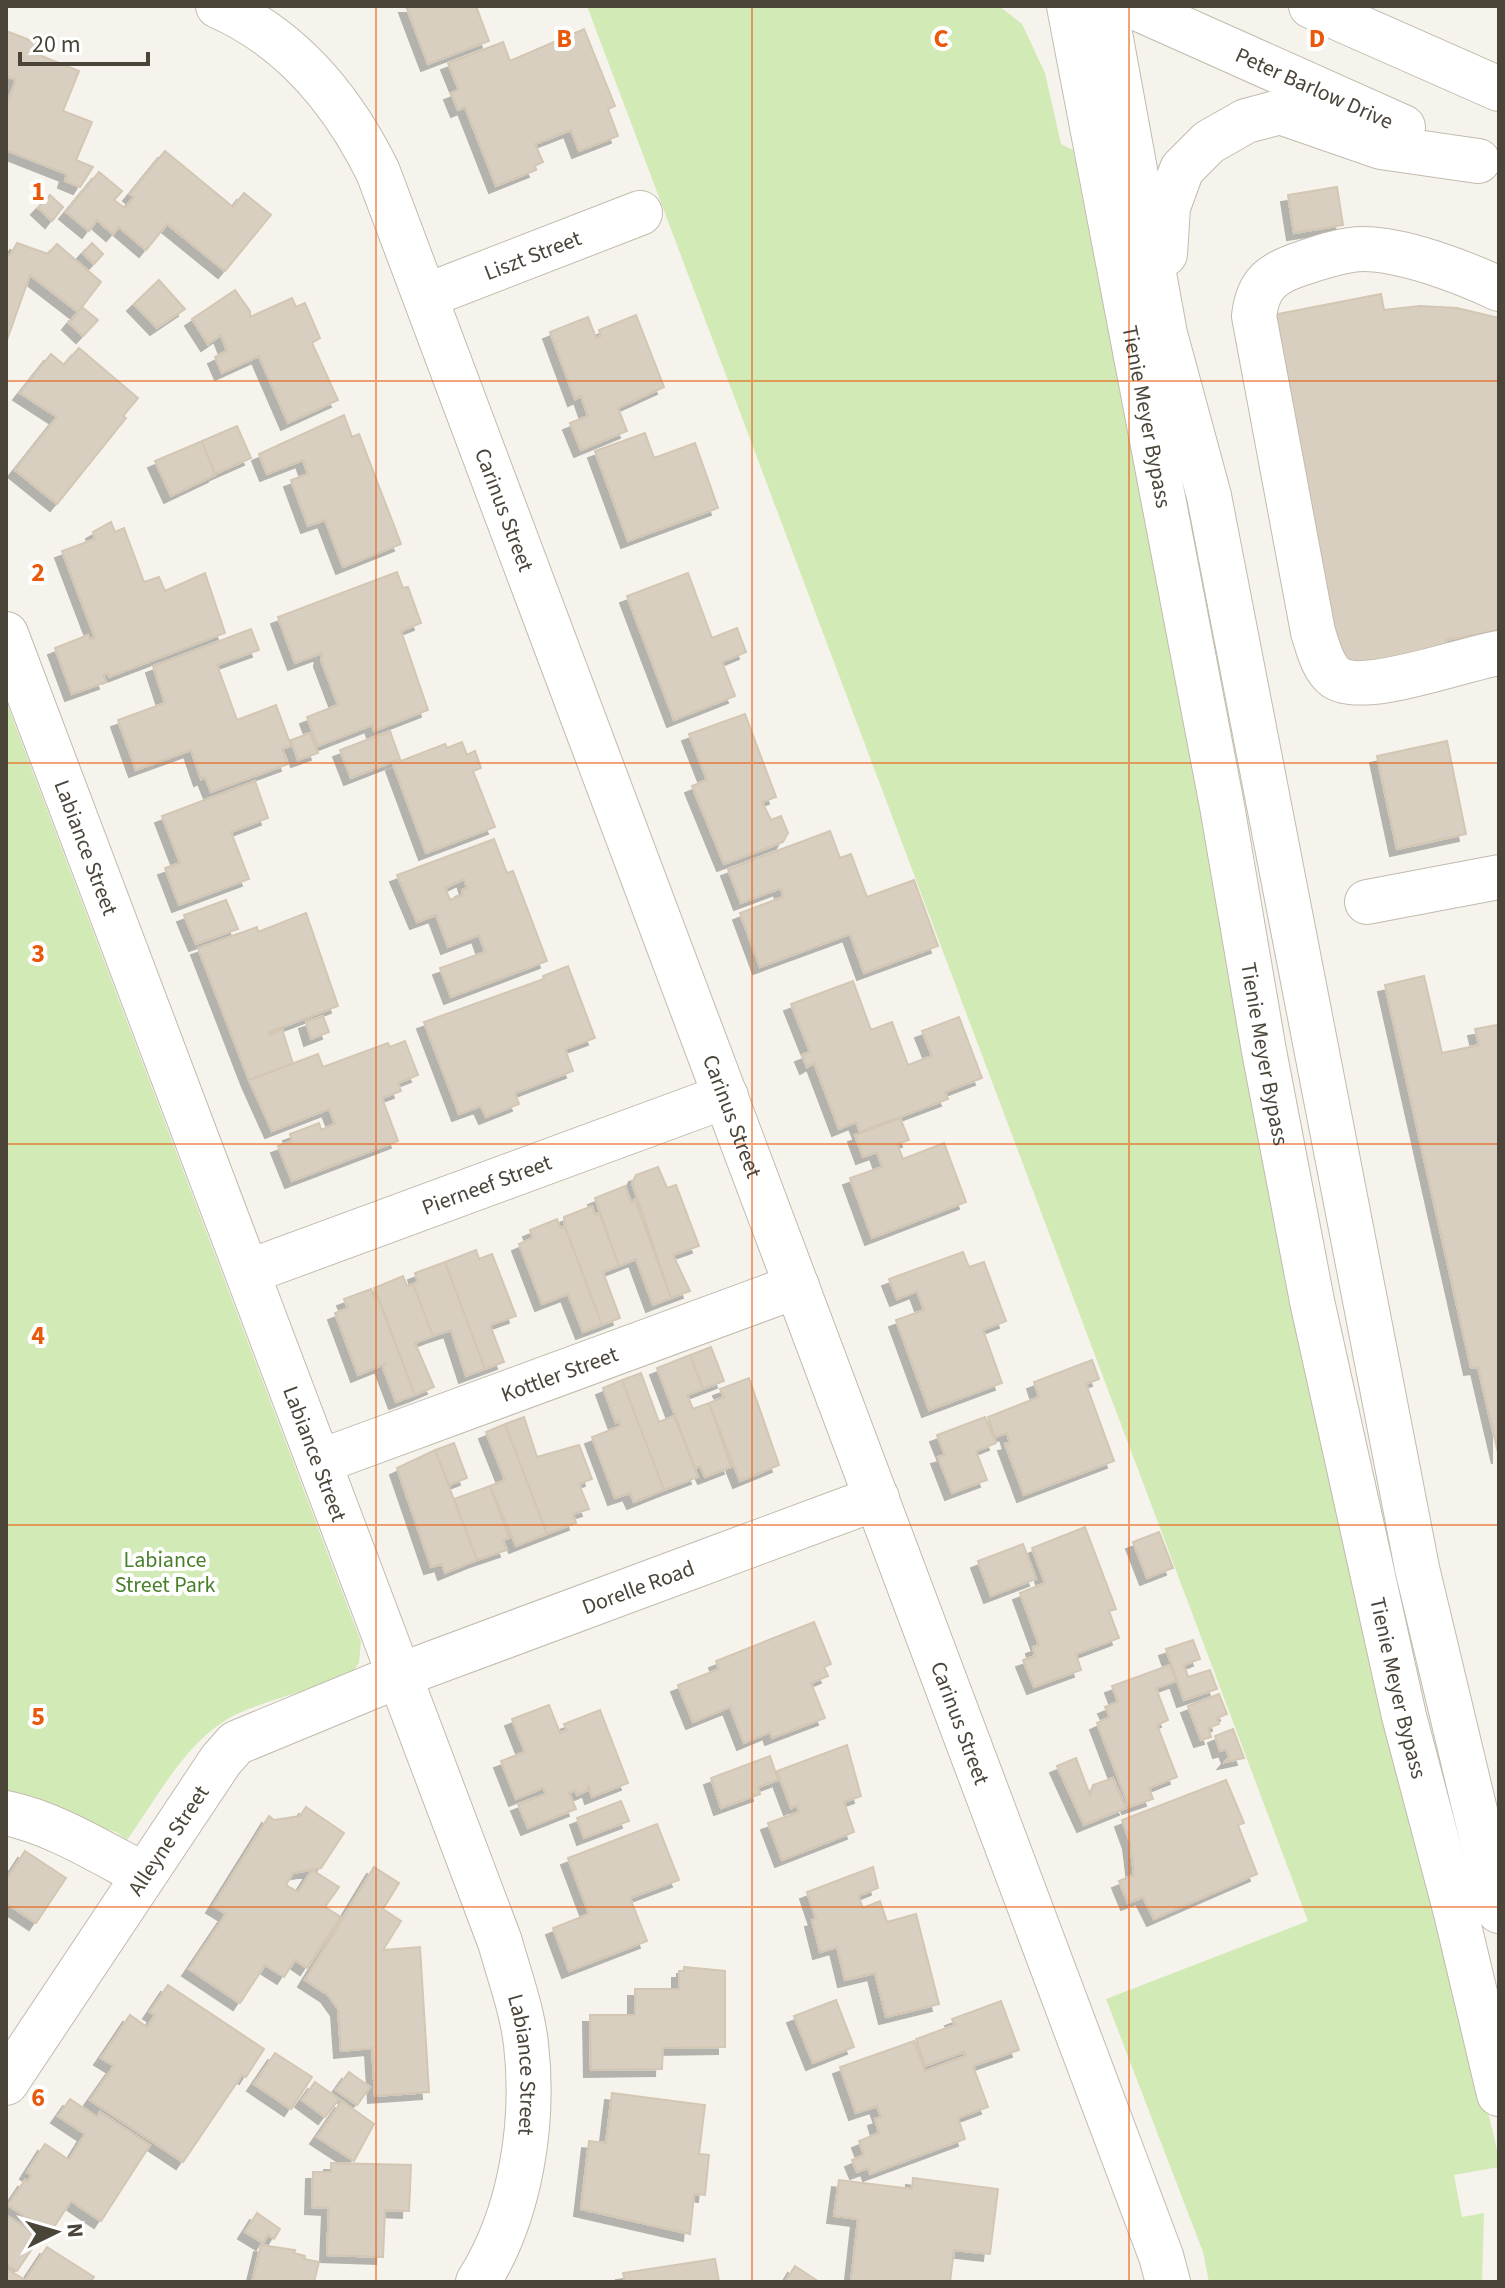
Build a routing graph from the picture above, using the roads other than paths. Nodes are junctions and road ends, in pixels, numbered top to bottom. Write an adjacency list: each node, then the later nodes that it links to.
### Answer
1 (218, 6): 10 (street, Carinus Street)
2 (1069, 6): 26 (street, Tienie Meyer Bypass)
3 (1105, 6): 11 (street, Tienie Meyer Bypass)
4 (1132, 6): 7 (street, Peter Barlow Drive)
5 (1311, 6): 6 (street)
6 (1499, 89)
7 (1489, 166): 11 (street)
8 (640, 213): 10 (street, Liszt Street)
9 (1499, 289): 13 (street)
10 (426, 296): 16 (street, Carinus Street)
11 (1165, 334): 24 (street, Tienie Meyer Bypass)
12 (6, 634): 17 (street, Labiance Street)
13 (1499, 653)
14 (1499, 877): 15 (street)
15 (1367, 902)
16 (726, 1096): 17 (street, Pierneef Street); 18 (street, Carinus Street)
17 (248, 1272): 19 (street, Labiance Street)
18 (797, 1286): 19 (street, Kottler Street); 20 (street, Carinus Street)
19 (319, 1462): 21 (street, Labiance Street)
20 (877, 1498): 21 (street, Dorelle Road); 28 (street, Carinus Street)
21 (398, 1676): 23 (street, Alleyne Street); 27 (street, Labiance Street)
22 (6, 1813): 23 (street)
23 (144, 1875): 25 (street, Alleyne Street)
24 (1499, 1911)
25 (6, 2083)
26 (1499, 2094)
27 (478, 2282)
28 (1168, 2282)

